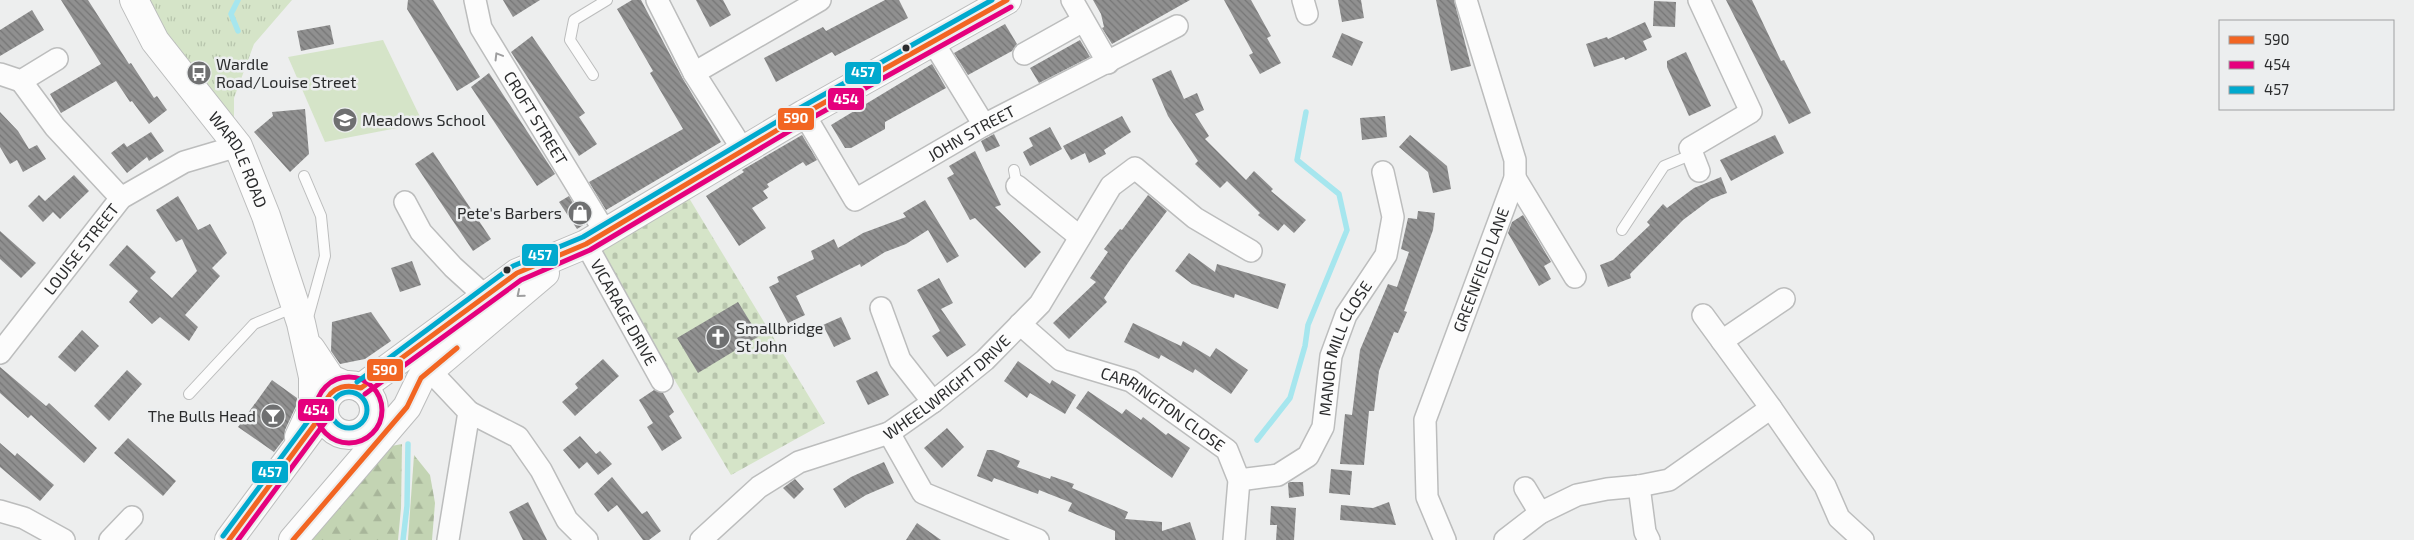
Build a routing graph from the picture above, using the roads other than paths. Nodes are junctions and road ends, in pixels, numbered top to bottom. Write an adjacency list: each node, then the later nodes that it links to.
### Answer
1 (134, 0): 22 (main road, WARDLE ROAD)
2 (475, 0): 33 (street, CROFT STREET, one-way to 2)
3 (607, 0): 18 (lane)
4 (658, 0): 16 (street)
5 (820, 0): 16 (street)
6 (1007, 0): 12 (main road)
7 (1072, 0): 10 (street)
8 (1466, 0): 28 (street, GREENFIELD LANE)
9 (1699, 0): 24 (street)
10 (1083, 20): 13 (street); 15 (street)
11 (1177, 26): 15 (street, JOHN STREET)
12 (933, 42): 20 (main road); 21 (street)
13 (1024, 54)
14 (57, 58): 19 (street)
15 (1108, 63): 21 (street, JOHN STREET)
16 (694, 72): 23 (street)
17 (0, 74): 19 (street)
18 (593, 75)
19 (21, 81): 29 (street)
20 (804, 114): 21 (street, JOHN STREET); 23 (main road)
21 (984, 124)
22 (238, 146): 29 (street, LOUISE STREET); 38 (main road, WARDLE ROAD)
23 (743, 150): 33 (main road)
24 (1696, 163): 31 (lane)
25 (1383, 172): 56 (street, MANOR MILL CLOSE)
26 (304, 176): 42 (lane)
27 (1015, 178): 32 (street)
28 (1515, 178): 35 (street); 72 (street, GREENFIELD LANE)
29 (121, 198): 43 (street, LOUISE STREET)
30 (405, 202): 36 (street)
31 (1622, 230)
32 (1080, 237): 34 (street, WHEELWRIGHT DRIVE); 41 (street, WHEELWRIGHT DRIVE)
33 (587, 242): 36 (main road); 46 (main road, one-way to 46); 47 (street, VICARAGE DRIVE)
34 (1251, 251)
35 (1575, 277)
36 (485, 296): 45 (main road)
37 (1784, 299): 44 (street)
38 (296, 307): 42 (main road, WARDLE ROAD); 48 (lane)
39 (881, 308): 50 (street)
40 (1703, 315): 44 (street)
41 (1020, 324): 50 (street, WHEELWRIGHT DRIVE); 56 (street, CARRINGTON CLOSE)
42 (304, 336): 49 (main road, WARDLE ROAD)
43 (4, 339)
44 (1722, 341): 51 (street)
45 (412, 350): 46 (street); 49 (main road)
46 (426, 374): 49 (main road); 52 (street); 66 (main road)
47 (662, 380)
48 (190, 394)
49 (340, 395): 54 (main road); 54 (main road, WARDLE ROAD); 55 (main road); 55 (main road)
50 (933, 402): 53 (street, WHEELWRIGHT DRIVE)
51 (1771, 408): 57 (street); 75 (street)
52 (468, 412): 67 (street); 68 (street)
53 (888, 433): 69 (street, WHEELWRIGHT DRIVE); 70 (street)
54 (355, 434): 65 (main road)
55 (284, 465): 64 (main road)
56 (1239, 480): 71 (street, CARRINGTON CLOSE)
57 (1639, 486): 60 (street); 74 (street)
58 (1525, 488): 60 (street)
59 (0, 511): 62 (street)
60 (1540, 513): 73 (street)
61 (132, 517): 63 (street)
62 (64, 540)
63 (110, 540)
64 (229, 540)
65 (275, 540)
66 (294, 540)
67 (448, 540)
68 (587, 540)
69 (701, 540)
70 (1038, 540)
71 (1234, 540)
72 (1446, 540)
73 (1505, 540)
74 (1649, 540)
75 (1863, 540)

